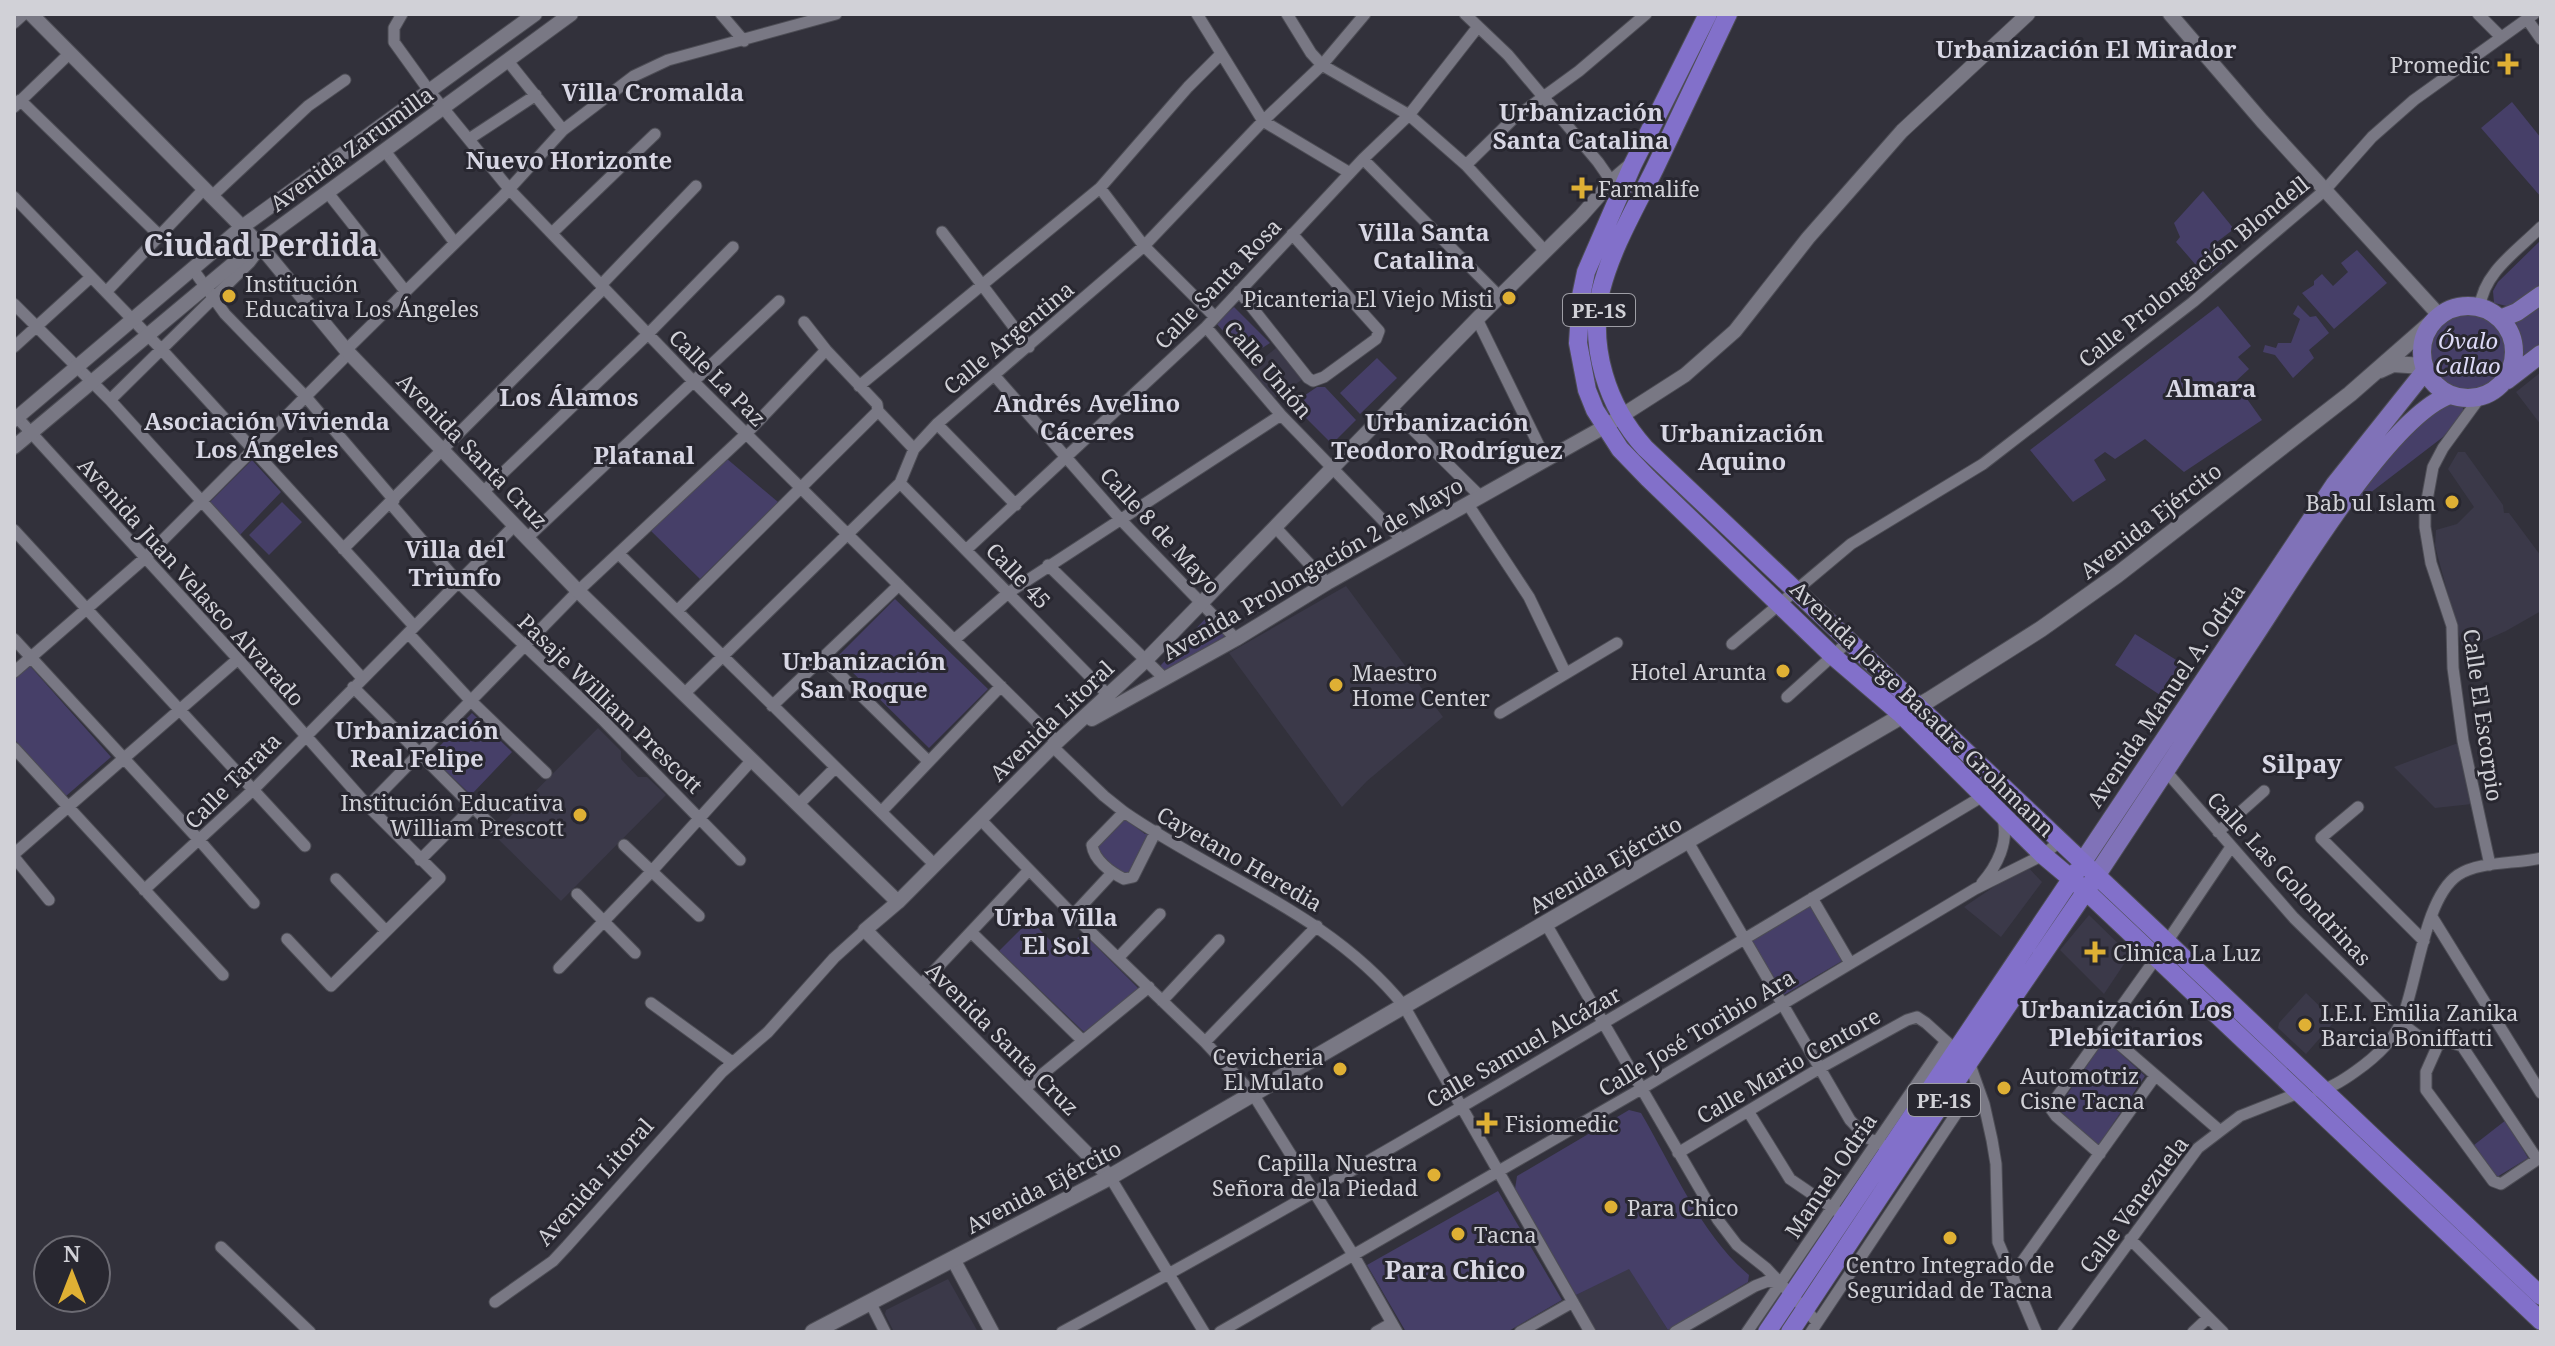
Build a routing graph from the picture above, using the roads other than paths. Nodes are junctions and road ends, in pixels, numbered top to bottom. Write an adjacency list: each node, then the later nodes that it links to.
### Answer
1 (24, 14): 19 (street)
2 (31, 14): 24 (street, Avenida Santa Cruz)
3 (402, 14): 29 (street, Calle La Paz)
4 (535, 14): 29 (street, Avenida Zarumilla)
5 (571, 14): 26 (street, Avenida Zarumilla)
6 (721, 14): 23 (street)
7 (1197, 14): 25 (street)
8 (1287, 14): 27 (street)
9 (1365, 14): 27 (street, Calle Argentina)
10 (1465, 14): 20 (street)
11 (1646, 14): 31 (street)
12 (1708, 14): 45 (highway, Avenida Jorge Basadre Grohmann / PE-1S)
13 (1728, 14): 51 (highway, Avenida Jorge Basadre Grohmann / PE-1S)
14 (2028, 14): 107 (street, Avenida Prolongación 2 de Mayo)
15 (2170, 14): 47 (street)
16 (2478, 14): 21 (street)
17 (832, 15): 23 (street)
18 (2530, 17): 21 (street, Calle Prolongación Blondell); 22 (street)
19 (14, 23)
20 (1477, 28): 31 (street); 34 (street, Calle Santa Rosa)
21 (2501, 37): 47 (street, Calle Prolongación Blondell)
22 (2541, 39)
23 (744, 41): 36 (street)
24 (70, 53): 32 (street); 48 (street, Avenida Santa Cruz)
25 (1221, 54): 35 (street); 44 (street)
26 (507, 60): 30 (street); 33 (street, Avenida Zarumilla)
27 (1322, 65): 34 (street); 35 (street, Calle Argentina)
28 (345, 80): 48 (street)
29 (430, 92): 33 (street, Calle La Paz); 52 (street, Avenida Zarumilla)
30 (536, 95): 36 (street); 38 (street)
31 (1543, 97): 41 (street); 45 (street)
32 (17, 104): 57 (street)
33 (443, 108): 38 (street, Calle La Paz); 39 (street, Avenida Zarumilla)
34 (1409, 115): 40 (street, Calle Santa Rosa); 41 (street)
35 (1263, 121): 42 (street); 60 (street, Calle Argentina)
36 (563, 130): 46 (street)
37 (655, 134): 55 (street)
38 (469, 139): 46 (street, Calle La Paz)
39 (385, 151): 49 (street, Avenida Zarumilla); 59 (street)
40 (1363, 159): 42 (street, Calle Santa Rosa); 72 (street)
41 (1466, 165): 62 (street)
42 (1350, 173): 56 (street, Calle Santa Rosa)
43 (696, 186): 66 (street)
44 (1100, 188): 60 (street, Calle Unión); 65 (street)
45 (1615, 189): 51 (street); 62 (street, Avenida Litoral); 109 (highway, Avenida Jorge Basadre Grohmann / PE-1S)
46 (510, 190): 55 (street, Calle La Paz); 59 (street)
47 (2325, 190): 79 (street); 143 (street, Calle Prolongación Blondell)
48 (208, 192): 52 (street, Avenida Santa Cruz); 57 (street)
49 (328, 193): 58 (street, Avenida Zarumilla); 69 (street)
50 (16, 202): 64 (street)
51 (1636, 206): 107 (highway, Avenida Jorge Basadre Grohmann / PE-1S)
52 (242, 227): 58 (street, Avenida Santa Cruz); 63 (street, Avenida Zarumilla)
53 (2541, 227): 75 (street)
54 (942, 232): 65 (street)
55 (552, 233): 66 (street, Calle La Paz)
56 (1292, 234): 67 (street, Calle Santa Rosa); 67 (street)
57 (159, 235): 68 (street)
58 (258, 243): 70 (street, Avenida Zarumilla); 90 (street, Avenida Santa Cruz)
59 (455, 243): 69 (street)
60 (1144, 246): 76 (street, Calle Unión); 87 (street, Calle Argentina)
61 (733, 247): 84 (street)
62 (1545, 251): 72 (street, Avenida Litoral)
63 (192, 268): 70 (street, Pasaje William Prescott); 77 (street, Avenida Zarumilla)
64 (91, 277): 68 (street); 83 (street)
65 (983, 285): 87 (street); 98 (street)
66 (602, 287): 84 (street, Calle La Paz); 115 (street)
67 (1239, 291): 76 (street, Calle Santa Rosa)
68 (106, 292): 77 (street)
69 (406, 292): 90 (street)
70 (209, 293): 85 (street, Avenida Zarumilla); 88 (street); 101 (street, Pasaje William Prescott)
71 (2541, 295): 80 (main road)
72 (1499, 296): 78 (street, Avenida Litoral)
73 (779, 301): 96 (street)
74 (14, 304): 83 (street)
75 (2480, 307): 79 (main road); 80 (main road)
76 (1215, 317): 82 (street, Calle Santa Rosa)
77 (132, 318): 85 (street); 92 (street, Avenida Zarumilla)
78 (1477, 319): 103 (street, Avenida Litoral); 117 (street)
79 (2435, 319): 93 (main road); 94 (main road, Avenida Ejército)
80 (2500, 319): 99 (main road)
81 (804, 322): 89 (street)
82 (1206, 327): 105 (street, Calle Unión); 116 (street, Calle Santa Rosa)
83 (36, 328): 86 (street); 92 (street)
84 (648, 334): 96 (street, Calle La Paz); 121 (street)
85 (148, 335): 88 (street); 97 (street, Avenida Zarumilla)
86 (14, 347)
87 (1029, 347): 95 (street, Calle Argentina)
88 (162, 350): 102 (street); 114 (street)
89 (826, 350): 98 (street); 111 (street)
90 (348, 351): 101 (street); 115 (street, Avenida Santa Cruz)
91 (2541, 354): 99 (main road)
92 (76, 368): 97 (street); 106 (street, Avenida Zarumilla)
93 (2424, 368): 94 (main road, Avenida Ejército); 100 (main road); 127 (main road, Avenida Manuel A. Odría)
94 (2378, 371): 175 (main road, Avenida Ejército)
95 (994, 375): 108 (street, Calle Argentina); 116 (street, Calle 8 de Mayo)
96 (693, 381): 111 (street, Calle La Paz); 132 (street)
97 (92, 382): 102 (street); 110 (street, Avenida Zarumilla)
98 (859, 386): 104 (street)
99 (2490, 392): 100 (main road); 216 (street, Calle El Escorpio)
100 (2450, 395): 127 (main road, Avenida Manuel A. Odría)
101 (306, 397): 114 (street); 124 (street, Pasaje William Prescott)
102 (110, 400): 123 (street)
103 (1391, 408): 118 (street, Avenida Litoral); 122 (street)
104 (878, 411): 113 (street); 120 (street)
105 (1281, 415): 118 (street, Calle Unión); 126 (street)
106 (15, 417): 110 (street, Avenida Juan Velasco Alvarado)
107 (1620, 417): 109 (street, Avenida Prolongación 2 de Mayo); 143 (highway, Avenida Jorge Basadre Grohmann / PE-1S)
108 (937, 424): 113 (street, Calle Argentina); 125 (street)
109 (1604, 427): 117 (street, Avenida Prolongación 2 de Mayo); 146 (highway, Avenida Jorge Basadre Grohmann / PE-1S)
110 (31, 432): 112 (street, Avenida Zarumilla); 137 (street, Avenida Juan Velasco Alvarado)
111 (746, 434): 120 (street, Calle La Paz); 136 (street)
112 (14, 447)
113 (914, 449): 119 (street, Calle Argentina)
114 (253, 450): 123 (street); 134 (street)
115 (444, 451): 121 (street, Avenida Santa Cruz); 124 (street)
116 (1067, 457): 125 (street, Calle Santa Rosa); 126 (street, Calle 8 de Mayo)
117 (1546, 460): 122 (street, Avenida Prolongación 2 de Mayo)
118 (1331, 468): 129 (street, Avenida Litoral); 133 (street, Calle Unión)
119 (900, 483): 131 (street, Calle Argentina); 135 (street, Calle 45)
120 (800, 487): 131 (street, Calle La Paz); 148 (street)
121 (483, 492): 128 (street, Avenida Santa Cruz)
122 (1474, 500): 133 (street, Avenida Prolongación 2 de Mayo); 164 (street)
123 (201, 502): 137 (street); 165 (street)
124 (392, 502): 134 (street); 139 (street, Pasaje William Prescott)
125 (1016, 505): 135 (street, Calle Santa Rosa)
126 (1121, 520): 138 (street); 145 (street, Calle 8 de Mayo)
127 (2321, 522): 184 (main road, Avenida Manuel A. Odría)
128 (515, 525): 132 (street, Avenida Santa Cruz); 139 (street, Calle Tarata)
129 (1276, 528): 140 (street); 145 (street, Avenida Litoral)
130 (14, 530): 147 (street)
131 (847, 534): 141 (street, Calle La Paz); 157 (street, Calle Argentina)
132 (527, 538): 142 (street, Avenida Santa Cruz)
133 (1402, 540): 140 (street, Avenida Prolongación 2 de Mayo)
134 (343, 549): 149 (street)
135 (967, 549): 144 (street, Calle 45)
136 (619, 554): 142 (street); 148 (street)
137 (145, 558): 147 (street); 161 (street, Avenida Juan Velasco Alvarado)
138 (1048, 565): 144 (street); 162 (street)
139 (458, 582): 149 (street, Calle Tarata); 156 (street, Pasaje William Prescott)
140 (1327, 583): 151 (street, Avenida Prolongación 2 de Mayo)
141 (899, 585): 152 (street, Calle La Paz); 160 (street)
142 (578, 591): 156 (street); 169 (street, Avenida Santa Cruz)
143 (1793, 591): 146 (street, Calle Prolongación Blondell); 153 (highway, Avenida Jorge Basadre Grohmann / PE-1S)
144 (1008, 593): 152 (street); 170 (street, Calle 45)
145 (1201, 603): 151 (street, Calle 8 de Mayo); 162 (street, Avenida Litoral)
146 (1779, 604): 155 (street, Calle Prolongación Blondell); 158 (highway, Avenida Jorge Basadre Grohmann / PE-1S)
147 (85, 610): 159 (street); 174 (street)
148 (677, 611): 157 (street)
149 (411, 629): 165 (street, Calle Tarata); 172 (street)
150 (14, 639): 159 (street)
151 (1236, 639): 166 (street, Avenida Prolongación 2 de Mayo)
152 (954, 640): 167 (street, Calle La Paz)
153 (1848, 642): 158 (street); 175 (highway, Avenida Jorge Basadre Grohmann / PE-1S)
154 (1617, 643): 164 (street)
155 (1732, 644)
156 (524, 645): 172 (street); 199 (street, Pasaje William Prescott)
157 (723, 656): 169 (street, Calle Argentina); 173 (street)
158 (1833, 656): 171 (street); 175 (highway, Avenida Jorge Basadre Grohmann / PE-1S)
159 (31, 657): 163 (street); 181 (street)
160 (822, 657): 173 (street); 183 (street)
161 (238, 659): 174 (street); 177 (street, Avenida Juan Velasco Alvarado)
162 (1145, 661): 166 (street); 170 (street, Avenida Litoral)
163 (14, 672)
164 (1565, 672): 176 (street)
165 (362, 678): 168 (street, Calle Tarata)
166 (1165, 679): 178 (street, Avenida Prolongación 2 de Mayo)
167 (1001, 686): 178 (street, Calle La Paz); 183 (street)
168 (353, 687): 177 (street, Calle Tarata); 180 (street)
169 (684, 694): 182 (street, Avenida Santa Cruz)
170 (1109, 696): 178 (street, Avenida Litoral)
171 (1787, 697)
172 (470, 700): 180 (street); 186 (street)
173 (772, 706): 185 (street)
174 (180, 708): 181 (street); 188 (street)
175 (1911, 711): 187 (highway, Avenida Jorge Basadre Grohmann / PE-1S); 190 (highway, Avenida Jorge Basadre Grohmann / PE-1S); 205 (main road, Avenida Ejército)
176 (1500, 713)
177 (305, 735): 188 (street, Calle Tarata); 192 (street, Avenida Juan Velasco Alvarado)
178 (1059, 741): 198 (street, Cayetano Heredia); 200 (street, Avenida Litoral)
179 (14, 748): 193 (street)
180 (418, 754): 192 (street); 194 (street)
181 (123, 757): 193 (street); 204 (street)
182 (752, 760): 191 (street, Avenida Santa Cruz); 199 (street)
183 (928, 761): 197 (street)
184 (2159, 764): 203 (street, Calle Las Golondrinas); 220 (main road, Avenida Manuel A. Odría)
185 (835, 768): 191 (street); 197 (street)
186 (546, 773)
187 (1997, 782): 190 (street, Calle Samuel Alcázar); 206 (highway, Avenida Jorge Basadre Grohmann / PE-1S)
188 (255, 788): 204 (street, Calle Tarata); 208 (street)
189 (2264, 791): 203 (street)
190 (1983, 796): 196 (highway, Avenida Jorge Basadre Grohmann / PE-1S); 226 (street, Calle Samuel Alcázar)
191 (798, 805): 228 (street, Avenida Santa Cruz)
192 (368, 806): 213 (street, Avenida Juan Velasco Alvarado)
193 (67, 807): 211 (street); 224 (street)
194 (473, 807): 201 (street); 213 (street)
195 (2358, 807): 243 (street)
196 (1998, 810): 210 (highway, Avenida Jorge Basadre Grohmann / PE-1S); 223 (street, Calle José Toribio Ara)
197 (881, 812): 215 (street)
198 (1124, 812): 202 (street, Cayetano Heredia); 219 (street)
199 (700, 818): 214 (street, Pasaje William Prescott); 218 (street)
200 (980, 819): 215 (street, Avenida Litoral); 217 (street)
201 (494, 828)
202 (1156, 831): 219 (street); 236 (street, Cayetano Heredia)
203 (2218, 832): 209 (street, Calle Las Golondrinas)
204 (200, 841): 224 (street, Calle Tarata); 229 (street)
205 (1688, 842): 235 (main road, Avenida Ejército); 242 (street)
206 (2059, 842): 210 (street, Calle José Toribio Ara); 220 (highway, Avenida Jorge Basadre Grohmann / PE-1S)
207 (624, 845): 218 (street)
208 (305, 846)
209 (2231, 847): 244 (street); 257 (street, Calle Las Golondrinas)
210 (2043, 855): 221 (highway, Avenida Jorge Basadre Grohmann / PE-1S); 223 (street, Calle José Toribio Ara)
211 (14, 856): 227 (street)
212 (2541, 858): 216 (street, Calle Venezuela)
213 (420, 860): 238 (street, Avenida Juan Velasco Alvarado)
214 (740, 860)
215 (935, 865): 228 (street, Avenida Litoral)
216 (2490, 865): 233 (street, Calle Venezuela)
217 (1029, 870): 231 (street); 239 (street)
218 (651, 872): 232 (street); 234 (street)
219 (1112, 873): 231 (street)
220 (2088, 877): 221 (highway, Avenida Jorge Basadre Grohmann); 244 (highway, Avenida Jorge Basadre Grohmann); 262 (highway, Avenida Manuel A. Odría / PE-1S)
221 (2071, 878): 262 (highway, Avenida Manuel A. Odría / PE-1S)
222 (336, 879): 238 (street)
223 (1975, 889): 247 (street, Calle José Toribio Ara)
224 (144, 890): 249 (street)
225 (577, 894): 234 (street)
226 (1812, 898): 242 (street, Calle Samuel Alcázar); 247 (street)
227 (49, 900)
228 (898, 902): 237 (street, Avenida Litoral)
229 (254, 903)
230 (1160, 914): 246 (street)
231 (1073, 915): 246 (street)
232 (699, 916)
233 (2432, 917): 243 (street, Calle Venezuela); 270 (street)
234 (604, 921): 245 (street); 248 (street)
235 (1546, 924): 255 (main road, Avenida Ejército); 256 (street)
236 (1317, 926): 255 (street, Cayetano Heredia); 260 (street)
237 (865, 930): 250 (street, Avenida Santa Cruz); 263 (street, Avenida Litoral)
238 (386, 931): 240 (street)
239 (971, 932): 250 (street); 259 (street)
240 (287, 939)
241 (1219, 940): 252 (street)
242 (1745, 940): 254 (street); 256 (street, Calle Samuel Alcázar)
243 (2424, 941): 257 (street, Calle Venezuela)
244 (2161, 950): 258 (street); 268 (highway, Avenida Jorge Basadre Grohmann); 269 (highway, Avenida Jorge Basadre Grohmann)
245 (635, 953)
246 (1118, 958): 251 (street)
247 (1850, 963): 254 (street, Calle José Toribio Ara)
248 (559, 968)
249 (223, 975)
250 (920, 986): 267 (street, Avenida Santa Cruz)
251 (1149, 987): 252 (street); 259 (street)
252 (1162, 1001): 260 (street)
253 (651, 1003): 263 (street)
254 (1782, 1004): 264 (street); 266 (street, Calle José Toribio Ara)
255 (1404, 1006): 271 (main road, Avenida Ejército); 272 (street, Cayetano Heredia)
256 (1603, 1023): 266 (street); 272 (street, Calle Samuel Alcázar)
257 (2401, 1023): 261 (street, Calle Las Golondrinas); 268 (street, Calle Venezuela)
258 (2103, 1030): 265 (street); 277 (street)
259 (1083, 1041): 267 (street)
260 (1205, 1042): 271 (street)
261 (2438, 1045): 278 (street, Calle Las Golondrinas); 278 (street)
262 (1957, 1051): 264 (street, Calle Mario Centore); 275 (highway, Avenida Manuel A. Odría / PE-1S); 283 (highway, Avenida Manuel A. Odría / PE-1S); 289 (street)
263 (732, 1062): 292 (street, Avenida Litoral)
264 (1820, 1068): 273 (street, Calle Mario Centore); 275 (street)
265 (2155, 1076): 274 (street); 277 (street)
266 (1641, 1089): 276 (street); 279 (street, Calle José Toribio Ara)
267 (1023, 1090): 280 (street, Avenida Santa Cruz)
268 (2323, 1090): 269 (street, Calle Venezuela); 291 (highway, Avenida Jorge Basadre Grohmann)
269 (2299, 1092): 274 (street, Calle Venezuela); 296 (highway, Avenida Jorge Basadre Grohmann)
270 (2541, 1093)
271 (1253, 1094): 280 (main road, Avenida Ejército); 281 (street)
272 (1462, 1105): 279 (street, Cayetano Heredia); 281 (street, Calle Samuel Alcázar)
273 (1748, 1111): 276 (street, Calle Mario Centore); 282 (street)
274 (2219, 1130): 284 (street, Calle Venezuela)
275 (1883, 1145): 282 (highway, Avenida Manuel A. Odría / PE-1S)
276 (1678, 1153): 290 (street)
277 (2100, 1154): 289 (street)
278 (2539, 1158)
279 (1498, 1172): 286 (street, Calle José Toribio Ara); 294 (street, Cayetano Heredia)
280 (1110, 1177): 287 (main road, Avenida Ejército); 288 (street)
281 (1314, 1192): 286 (street); 288 (street, Calle Samuel Alcázar)
282 (1838, 1212): 283 (street); 290 (highway, Avenida Manuel A. Odría / PE-1S)
283 (1869, 1229): 297 (highway, Avenida Manuel A. Odría / PE-1S)
284 (2130, 1239): 295 (street); 314 (street, Calle Venezuela)
285 (221, 1247): 299 (street)
286 (1354, 1256): 298 (street); 305 (street, Calle José Toribio Ara)
287 (953, 1259): 293 (main road, Avenida Ejército); 302 (street)
288 (1170, 1274): 303 (street, Calle Samuel Alcázar); 304 (street)
289 (2012, 1276): 313 (street)
290 (1786, 1290): 297 (street); 309 (street); 310 (street); 311 (highway, Avenida Manuel A. Odría / PE-1S)
291 (2541, 1296)
292 (495, 1302)
293 (870, 1302): 300 (main road, Avenida Ejército); 301 (street)
294 (1573, 1302): 307 (street); 308 (street, Cayetano Heredia)
295 (2208, 1318): 315 (street); 316 (street)
296 (2540, 1318)
297 (1811, 1322): 312 (highway, Avenida Manuel A. Odría / PE-1S)
298 (1394, 1327): 306 (street)
299 (310, 1332)
300 (813, 1332)
301 (885, 1332)
302 (992, 1332)
303 (1062, 1332)
304 (1204, 1332)
305 (1220, 1332)
306 (1376, 1332)
307 (1520, 1332)
308 (1590, 1332)
309 (1675, 1332)
310 (1747, 1332)
311 (1767, 1332)
312 (1790, 1332)
313 (2036, 1332)
314 (2063, 1332)
315 (2193, 1332)
316 (2223, 1332)

